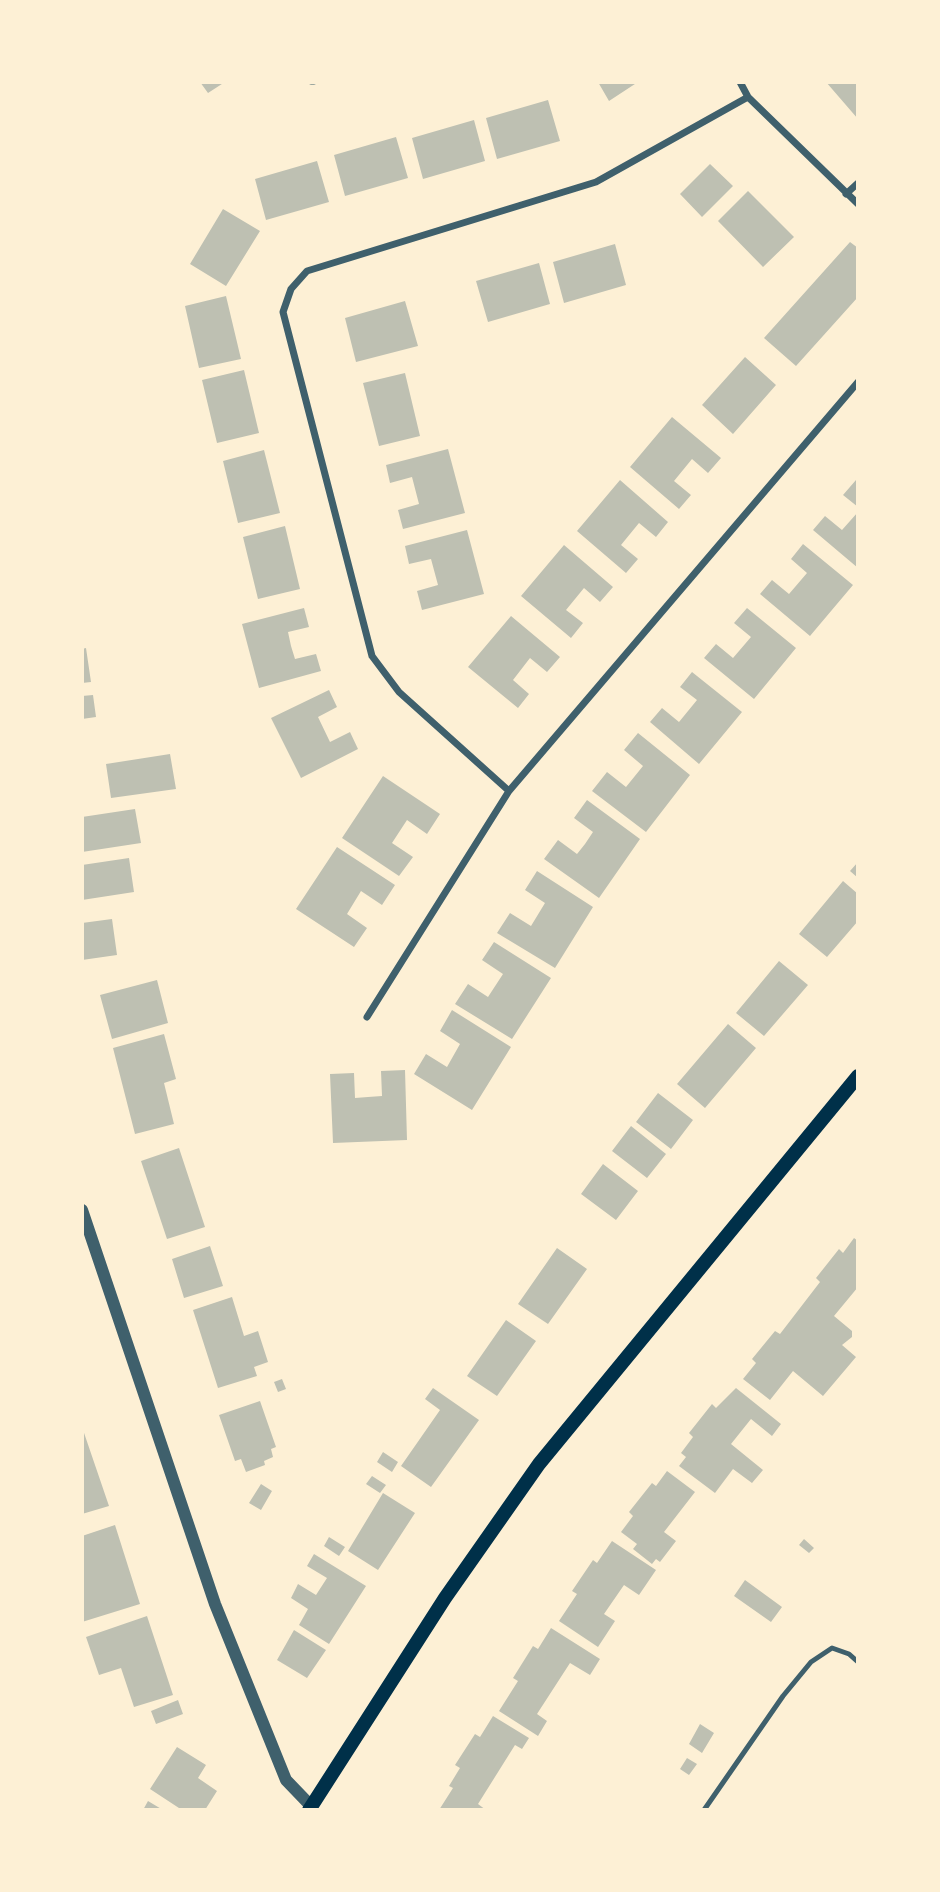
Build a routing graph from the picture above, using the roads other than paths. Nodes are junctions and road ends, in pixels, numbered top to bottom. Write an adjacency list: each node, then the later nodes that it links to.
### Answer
1 (740, 82): 2 (street)
2 (748, 97): 4 (street); 7 (street)
3 (858, 183): 4 (street)
4 (846, 194): 5 (street)
5 (858, 204)
6 (858, 382): 7 (street)
7 (509, 791): 8 (street)
8 (367, 1017)
9 (858, 1076): 12 (main road)
10 (82, 1210): 12 (street)
11 (858, 1662): 13 (lane)
12 (310, 1808)
13 (704, 1810)

